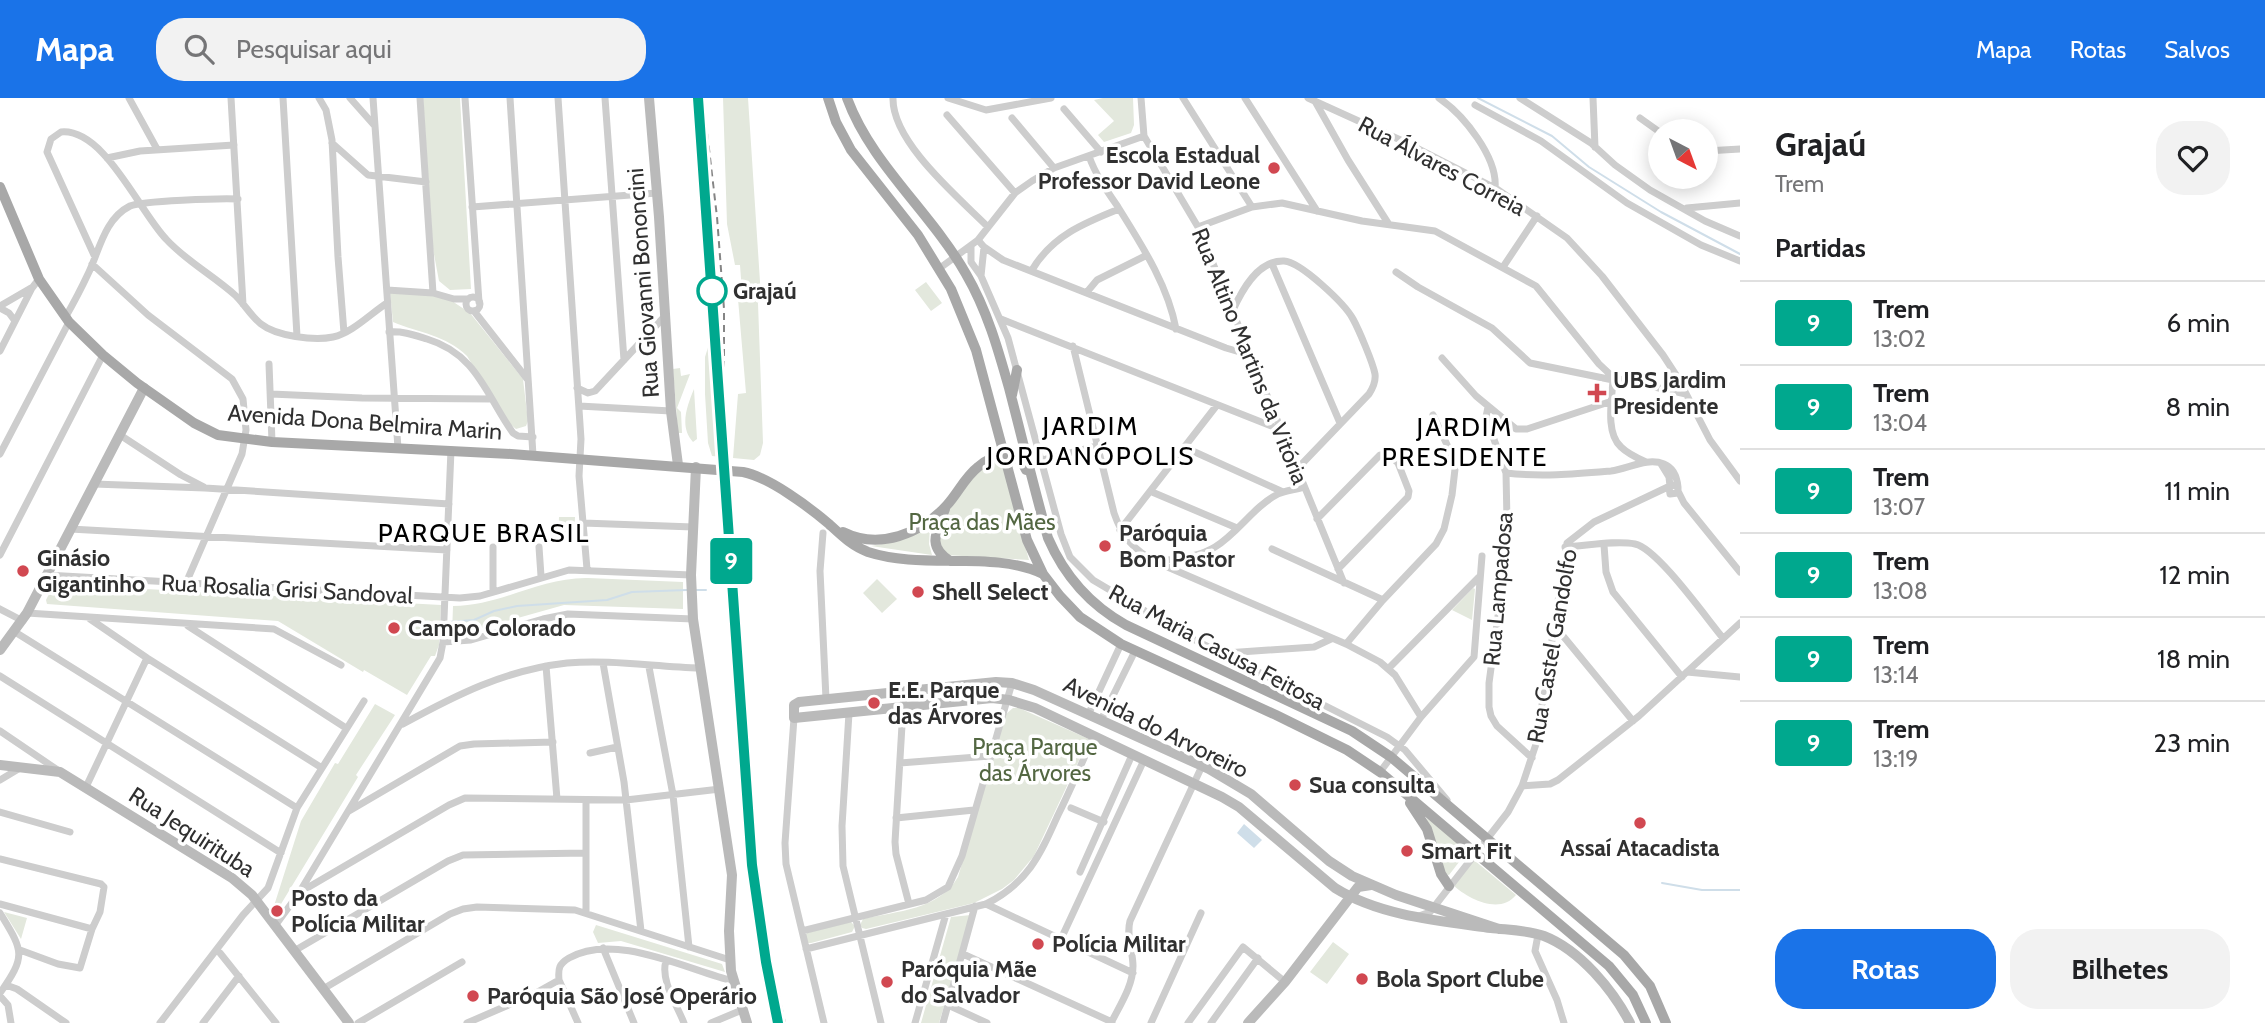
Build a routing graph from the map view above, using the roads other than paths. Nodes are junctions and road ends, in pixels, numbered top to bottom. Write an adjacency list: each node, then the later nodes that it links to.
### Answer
1 (129, 98): 40 (street)
2 (231, 98): 38 (street)
3 (283, 98): 100 (street)
4 (319, 98): 37 (street)
5 (350, 98): 35 (street)
6 (373, 98): 35 (street)
7 (420, 98): 48 (street)
8 (465, 98): 59 (street)
9 (510, 98): 58 (street)
10 (558, 98): 55 (street)
11 (606, 98): 53 (street)
12 (649, 98): 51 (street, Rua Giovanni Bononcini)
13 (828, 98): 79 (main road)
14 (847, 98): 74 (main road)
15 (893, 98): 66 (street)
16 (948, 98): 29 (street)
17 (969, 98): 29 (street)
18 (1051, 98): 26 (street)
19 (1140, 98): 36 (street)
20 (1183, 98): 60 (street)
21 (1245, 98): 63 (street)
22 (1308, 98): 27 (street, Rua Álvares Correia)
23 (1439, 98): 50 (street)
24 (1520, 98): 39 (street)
25 (1593, 98): 39 (street)
26 (1030, 100): 29 (street)
27 (1316, 103): 50 (street, Rua Álvares Correia); 65 (street)
28 (1475, 105): 75 (street)
29 (972, 107)
30 (1064, 109): 43 (street)
31 (947, 115): 52 (street)
32 (1012, 118): 46 (street)
33 (1640, 118): 34 (street)
34 (1648, 124)
35 (374, 125): 47 (street)
36 (1144, 136): 43 (street); 67 (street, Rua Altino Martins da Vitória)
37 (332, 143): 47 (street); 99 (street)
38 (234, 145): 40 (street); 54 (street)
39 (1595, 147): 61 (street)
40 (157, 149): 45 (street)
41 (1740, 149): 42 (street)
42 (1718, 150)
43 (1101, 152): 44 (street)
44 (1089, 156): 46 (street); 62 (street)
45 (107, 158): 57 (street); 72 (street)
46 (1054, 168): 52 (street)
47 (379, 176): 48 (street); 85 (street)
48 (426, 182): 87 (street)
49 (0, 187): 83 (main road, Avenida Dona Belmira Marin)
50 (1495, 188): 64 (street, Rua Álvares Correia)
51 (657, 193): 53 (street); 93 (street, Rua Giovanni Bononcini)
52 (1016, 193): 66 (street)
53 (612, 198): 55 (street); 106 (street)
54 (238, 199): 57 (street); 90 (street)
55 (565, 201): 58 (street); 112 (street)
56 (1740, 203): 61 (street)
57 (139, 204): 72 (street); 90 (street)
58 (517, 204): 59 (street); 110 (street)
59 (472, 207): 89 (street)
60 (1252, 208): 63 (street); 67 (street)
61 (1687, 208): 68 (street)
62 (1119, 209): 73 (street); 80 (street)
63 (1317, 211): 65 (street)
64 (1537, 216): 78 (street); 114 (street, Rua Álvares Correia)
65 (1388, 223): 78 (street)
66 (988, 227): 69 (street)
67 (1198, 227): 92 (street, Rua Altino Martins da Vitória)
68 (1740, 236)
69 (978, 240): 70 (street); 71 (street)
70 (971, 246): 74 (street); 82 (street, Rua Maria Casusa Feitosa)
71 (984, 247): 80 (street); 82 (street, Rua Maria Casusa Feitosa)
72 (94, 255): 76 (street)
73 (1147, 255): 86 (street); 97 (street)
74 (956, 256): 79 (street); 116 (main road)
75 (1740, 261)
76 (92, 264): 95 (street); 128 (street)
77 (1272, 264): 92 (street); 124 (street); 124 (street)
78 (1503, 267): 109 (street)
79 (940, 268): 134 (main road)
80 (1032, 270): 86 (street)
81 (1396, 272): 109 (street)
82 (981, 276): 94 (street, Rua Maria Casusa Feitosa)
83 (40, 279): 84 (street); 95 (main road, Avenida Dona Belmira Marin)
84 (32, 288): 91 (street); 96 (street)
85 (387, 290): 87 (street); 88 (street)
86 (1087, 292): 97 (street)
87 (433, 293): 89 (street)
88 (387, 303): 98 (street); 99 (street)
89 (473, 303): 110 (street)
90 (243, 304): 100 (street)
91 (0, 307): 96 (street)
92 (1233, 310): 104 (street, Rua Altino Martins da Vitória)
93 (666, 316): 106 (street); 122 (street, Rua Giovanni Bononcini)
94 (1002, 319): 101 (street); 108 (street, Rua Maria Casusa Feitosa)
95 (67, 320): 103 (main road, Avenida Dona Belmira Marin); 135 (street)
96 (15, 321): 102 (street)
97 (1175, 328): 104 (street)
98 (389, 332): 115 (street); 117 (street)
99 (344, 333): 100 (street)
100 (297, 336)
101 (1073, 346): 119 (street); 130 (street)
102 (0, 351)
103 (103, 355): 111 (main road, Avenida Dona Belmira Marin); 171 (street)
104 (1250, 355): 125 (street, Rua Altino Martins da Vitória)
105 (1442, 358): 121 (street)
106 (624, 359): 112 (street)
107 (269, 365): 113 (street)
108 (1017, 370): 116 (main road); 138 (street, Rua Maria Casusa Feitosa)
109 (1613, 379): 114 (street); 118 (street)
110 (529, 380): 127 (street)
111 (145, 388): 126 (street); 128 (main road, Avenida Dona Belmira Marin)
112 (577, 388): 120 (street)
113 (271, 394): 115 (street); 129 (street)
114 (1686, 394): 145 (street, Rua Álvares Correia)
115 (394, 397): 117 (street); 131 (street)
116 (1011, 397): 155 (main road)
117 (492, 399): 127 (street)
118 (1612, 401): 121 (street); 139 (street)
119 (1217, 405): 125 (street); 132 (street)
120 (579, 406): 122 (street); 137 (street)
121 (1488, 407): 143 (street, Rua Lampadosa)
122 (671, 411): 140 (street, Rua Giovanni Bononcini)
123 (1433, 415): 189 (street)
124 (1340, 424): 142 (street)
125 (1279, 429): 142 (street, Rua Altino Martins da Vitória)
126 (120, 435): 144 (street); 146 (street)
127 (533, 437): 136 (street)
128 (245, 439): 129 (main road, Avenida Dona Belmira Marin); 151 (street)
129 (272, 442): 131 (main road, Avenida Dona Belmira Marin)
130 (1097, 446): 138 (street); 163 (street)
131 (398, 448): 133 (main road, Avenida Dona Belmira Marin)
132 (1185, 448): 152 (street); 153 (street)
133 (451, 450): 136 (main road, Avenida Dona Belmira Marin); 154 (street)
134 (1005, 453): 155 (main road); 156 (main road, Avenida Dona Belmira Marin); 180 (main road)
135 (0, 454)
136 (533, 455): 137 (main road, Avenida Dona Belmira Marin)
137 (580, 459): 140 (main road, Avenida Dona Belmira Marin); 158 (street)
138 (1043, 460): 205 (street, Rua Maria Casusa Feitosa)
139 (1646, 462): 143 (street); 150 (street)
140 (678, 465): 141 (main road, Avenida Dona Belmira Marin)
141 (696, 467): 159 (street); 162 (main road, Avenida Dona Belmira Marin)
142 (1297, 468): 149 (street, Rua Altino Martins da Vitória)
143 (1506, 473): 242 (street, Rua Lampadosa)
144 (181, 475): 147 (street); 148 (street)
145 (1740, 481)
146 (94, 484): 147 (street); 161 (street)
147 (180, 488): 148 (street)
148 (205, 488): 151 (street)
149 (1304, 488): 153 (street); 157 (street, Rua Altino Martins da Vitória)
150 (1673, 490): 168 (street, Rua Castel Gandolfo); 179 (street)
151 (227, 491): 154 (street); 164 (street)
152 (1152, 492): 160 (street); 163 (street)
153 (1283, 492): 160 (street)
154 (449, 504): 170 (street)
155 (1039, 504): 241 (main road)
156 (946, 506): 162 (main road, Avenida Dona Belmira Marin); 174 (main road)
157 (1317, 519): 177 (street, Rua Altino Martins da Vitória); 177 (street)
158 (583, 523): 159 (street); 176 (street)
159 (693, 527): 182 (street)
160 (1237, 528): 173 (street)
161 (70, 529): 164 (street); 181 (street)
162 (827, 529): 174 (main road, Avenida Dona Belmira Marin); 218 (street)
163 (1120, 530): 175 (street)
164 (205, 536): 170 (street); 185 (street)
165 (1604, 545): 168 (street); 198 (street); 213 (street)
166 (494, 547): 187 (street)
167 (539, 547): 183 (street)
168 (1565, 547): 196 (street, Rua Castel Gandolfo)
169 (1272, 549): 186 (street)
170 (447, 550): 188 (street)
171 (0, 555)
172 (1482, 556): 184 (street)
173 (1187, 557): 175 (street); 178 (street)
174 (951, 562): 180 (main road, Avenida Dona Belmira Marin)
175 (1156, 562): 178 (street)
176 (587, 569): 182 (street, Rua Rosalia Grisi Sandoval); 183 (street, Rua Rosalia Grisi Sandoval)
177 (1338, 569): 186 (street, Rua Altino Martins da Vitória)
178 (1178, 571): 199 (street)
179 (1740, 572)
180 (1043, 574): 201 (main road)
181 (46, 575): 185 (street, Rua Rosalia Grisi Sandoval); 191 (street)
182 (691, 575): 193 (street)
183 (541, 576): 187 (street, Rua Rosalia Grisi Sandoval)
184 (1479, 577): 212 (street); 225 (street)
185 (186, 583): 188 (street, Rua Rosalia Grisi Sandoval)
186 (1344, 583): 189 (street)
187 (493, 591): 188 (street, Rua Rosalia Grisi Sandoval)
188 (445, 597): 200 (street)
189 (1383, 600): 202 (street)
190 (0, 609): 191 (street)
191 (25, 617): 192 (street); 197 (street)
192 (88, 618): 195 (street); 206 (street)
193 (693, 619): 200 (street); 211 (street)
194 (1740, 623): 198 (street)
195 (186, 625): 208 (street); 230 (street)
196 (1554, 625): 228 (street); 242 (street, Rua Castel Gandolfo)
197 (15, 632): 203 (street); 220 (street)
198 (1723, 638): 213 (street)
199 (1331, 639): 202 (street); 205 (street)
200 (443, 642): 229 (street)
201 (1121, 644): 204 (main road); 224 (street)
202 (1346, 644): 212 (street)
203 (0, 650)
204 (1135, 652): 227 (street); 251 (main road)
205 (1224, 654): 235 (street, Rua Maria Casusa Feitosa)
206 (147, 658): 220 (street); 248 (street)
207 (603, 663): 209 (street); 210 (street); 236 (street)
208 (341, 665)
209 (546, 666): 229 (street); 233 (street)
210 (649, 667): 211 (street); 258 (street)
211 (700, 668): 256 (street)
212 (1389, 668): 225 (street)
213 (1685, 674): 215 (street); 228 (street)
214 (0, 676): 234 (street)
215 (1740, 677)
216 (1012, 683): 217 (street, Avenida do Arvoreiro); 219 (street); 224 (street, Avenida do Arvoreiro)
217 (904, 692): 218 (street, Avenida do Arvoreiro); 222 (street)
218 (826, 699): 226 (street, Avenida do Arvoreiro)
219 (1006, 699): 222 (street, Avenida do Arvoreiro); 232 (street, Avenida do Arvoreiro); 240 (street)
220 (127, 701): 234 (street); 262 (street)
221 (364, 701): 230 (street)
222 (904, 708): 223 (street, Avenida do Arvoreiro); 244 (street)
223 (849, 713): 226 (street, Avenida do Arvoreiro); 292 (street)
224 (1088, 713): 227 (street, Avenida do Arvoreiro)
225 (1421, 717): 235 (street)
226 (794, 718): 297 (street)
227 (1101, 720): 246 (street, Avenida do Arvoreiro)
228 (1633, 721): 254 (street)
229 (402, 724): 265 (street)
230 (346, 728): 248 (street)
231 (0, 731): 239 (street)
232 (1094, 736): 238 (street, Avenida do Arvoreiro); 284 (street)
233 (553, 742): 259 (street); 265 (street)
234 (105, 743): 255 (street); 272 (street)
235 (1400, 746): 241 (street); 268 (street, Rua Maria Casusa Feitosa)
236 (617, 747): 237 (street); 261 (street)
237 (590, 753)
238 (1132, 755): 243 (street, Avenida do Arvoreiro); 269 (street)
239 (38, 756): 249 (street); 250 (street)
240 (990, 756): 244 (street); 264 (street)
241 (1391, 757): 251 (street); 268 (main road)
242 (1532, 758): 254 (street, Rua Castel Gandolfo)
243 (1144, 760): 253 (street, Avenida do Arvoreiro); 300 (street)
244 (900, 763): 267 (street)
245 (0, 765): 247 (street, Rua Jequirituba)
246 (1202, 766): 253 (street); 277 (street, Avenida do Arvoreiro)
247 (21, 767): 249 (street, Rua Jequirituba); 252 (street)
248 (322, 768): 262 (street)
249 (36, 769): 250 (street, Rua Jequirituba)
250 (60, 772): 255 (street, Rua Jequirituba)
251 (1380, 772): 257 (main road)
252 (0, 780)
253 (1195, 783): 280 (street, Avenida do Arvoreiro); 312 (street)
254 (1522, 786): 271 (street, Rua Castel Gandolfo)
255 (86, 787): 281 (street, Rua Jequirituba)
256 (720, 789): 258 (street); 309 (street)
257 (1403, 792): 274 (main road); 278 (main road)
258 (673, 795): 261 (street); 301 (street)
259 (557, 799): 260 (street); 279 (street)
260 (586, 800): 261 (street); 273 (street)
261 (626, 800): 296 (street)
262 (297, 808): 272 (street)
263 (1071, 808): 269 (street)
264 (974, 810): 267 (street); 283 (street)
265 (348, 811): 279 (street)
266 (0, 812): 270 (street)
267 (896, 818): 283 (street)
268 (1461, 818): 271 (main road)
269 (1104, 822): 276 (street)
270 (70, 832)
271 (1487, 839): 274 (street, Rua Castel Gandolfo); 348 (main road)
272 (281, 853): 281 (street)
273 (586, 853): 287 (street); 305 (street)
274 (1477, 853): 278 (street, Rua Castel Gandolfo); 347 (main road)
275 (0, 859): 294 (street)
276 (1080, 872)
277 (1371, 885): 280 (street); 286 (street, Avenida do Arvoreiro)
278 (1449, 886): 286 (street, Rua Castel Gandolfo)
279 (299, 893): 293 (street)
280 (1350, 897): 291 (street, Avenida do Arvoreiro); 316 (street)
281 (257, 901): 293 (street, Rua Jequirituba); 327 (street)
282 (0, 904): 294 (street)
283 (909, 904): 292 (street)
284 (986, 904): 285 (street); 300 (street)
285 (975, 906): 290 (street); 307 (street)
286 (1432, 906): 291 (street, Rua Castel Gandolfo); 295 (street, Avenida do Arvoreiro)
287 (586, 912): 296 (street); 318 (street)
288 (0, 913): 304 (street)
289 (1201, 913): 342 (street)
290 (946, 914): 298 (street); 338 (street)
291 (1419, 916): 295 (street, Avenida do Arvoreiro)
292 (855, 917): 297 (street); 298 (street)
293 (275, 926): 305 (street, Rua Jequirituba)
294 (92, 929): 304 (street)
295 (1499, 929): 299 (street, Avenida do Arvoreiro)
296 (641, 931): 301 (street)
297 (802, 931): 303 (street)
298 (860, 935): 303 (street); 337 (street)
299 (1542, 936): 345 (street); 346 (street)
300 (1061, 939): 312 (street)
301 (689, 947): 309 (street)
302 (603, 948): 310 (street); 314 (street); 332 (street)
303 (806, 949): 336 (street)
304 (20, 950): 317 (street)
305 (294, 951): 318 (street, Rua Jequirituba)
306 (220, 953): 313 (street)
307 (963, 954): 320 (street); 341 (street)
308 (1258, 958): 316 (street); 324 (street); 343 (street)
309 (730, 960): 315 (street)
310 (666, 961): 315 (street); 333 (street)
311 (462, 962): 329 (street)
312 (1133, 973): 341 (street)
313 (239, 976): 323 (street); 328 (street)
314 (559, 980): 330 (street); 331 (street)
315 (733, 981): 321 (street)
316 (1285, 982): 344 (street)
317 (6, 985): 319 (street); 326 (street)
318 (323, 989): 322 (street, Rua Jequirituba)
319 (0, 994): 325 (street)
320 (948, 1005): 339 (street); 340 (street)
321 (742, 1010): 334 (street); 335 (street)
322 (344, 1021)
323 (205, 1022)
324 (1191, 1022)
325 (11, 1023)
326 (66, 1023)
327 (160, 1023)
328 (276, 1023)
329 (358, 1023)
330 (467, 1023)
331 (578, 1023)
332 (634, 1023)
333 (684, 1023)
334 (711, 1023)
335 (747, 1023)
336 (824, 1023)
337 (881, 1023)
338 (915, 1023)
339 (943, 1023)
340 (986, 1023)
341 (1112, 1023)
342 (1151, 1023)
343 (1211, 1023)
344 (1248, 1023)
345 (1564, 1023)
346 (1630, 1023)
347 (1646, 1023)
348 (1666, 1023)

